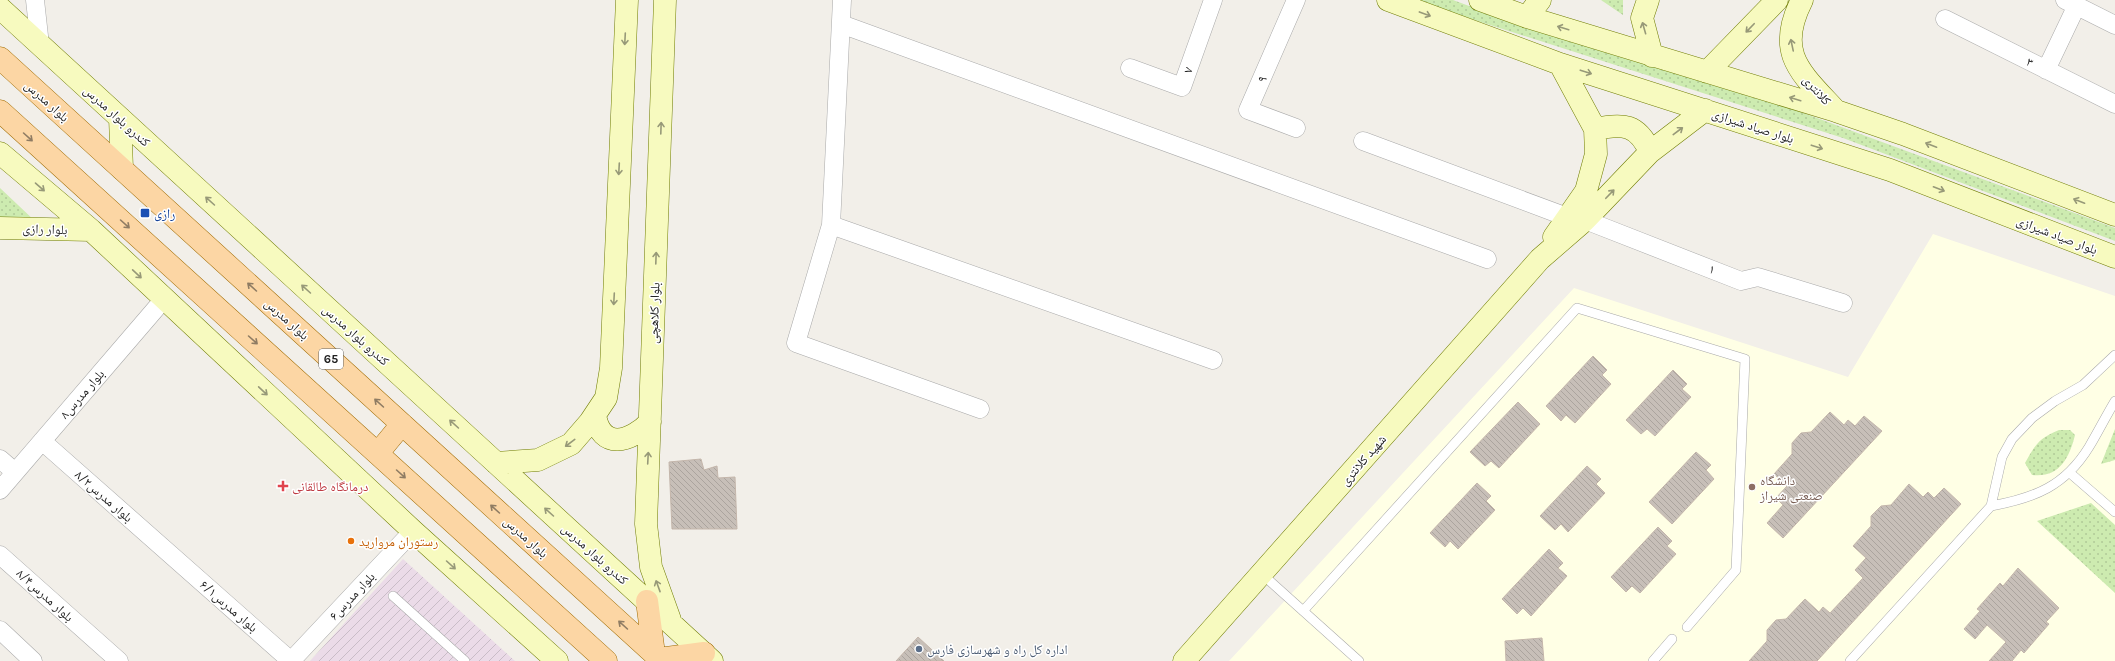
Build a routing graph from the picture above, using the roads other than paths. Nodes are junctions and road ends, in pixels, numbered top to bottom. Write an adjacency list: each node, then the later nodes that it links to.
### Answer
1 (35, 0): 18 (street)
2 (627, 0): 49 (main road, one-way to 49)
3 (665, 0): 50 (main road, بلوار کلاهچی, one-way to 3)
4 (842, 0): 16 (street)
5 (1213, 0): 22 (street, ۷)
6 (1296, 0): 30 (street, ۹)
7 (1388, 0): 21 (main road, بلوار صیاد شیرازی, one-way to 21)
8 (1480, 0): 14 (main road)
9 (1648, 0): 19 (main road, one-way to 9)
10 (1777, 0): 24 (main road, one-way to 24)
11 (1802, 0): 28 (main road, کلانتری, one-way to 11)
12 (2071, 3): 17 (street); 23 (street)
13 (3, 6): 18 (main road, کندرو بلوار مدرس)
14 (1533, 8): 19 (main road, one-way to 14)
15 (1945, 19): 23 (street, ۳)
16 (841, 24): 38 (street); 42 (street)
17 (2115, 25)
18 (40, 45): 29 (main road, کندرو بلوار مدرس)
19 (1652, 56): 24 (main road)
20 (0, 58): 35 (main road, بلوار مدرس / 65)
21 (1560, 64): 26 (main road, بلوار صیاد شیرازی, one-way to 26); 31 (main road)
22 (1130, 68)
23 (2046, 70): 25 (street, ۳)
24 (1707, 72): 28 (main road, one-way to 24)
25 (2115, 104)
26 (1706, 110): 34 (main road, one-way to 26); 41 (main road, بلوار صیاد شیرازی, one-way to 41)
27 (0, 111): 53 (main road, one-way to 53)
28 (1836, 111): 36 (main road, one-way to 28)
29 (120, 118): 35 (main road); 55 (main road, کندرو بلوار مدرس, one-way to 29)
30 (1296, 128)
31 (1595, 129): 34 (main road); 37 (main road)
32 (1363, 141): 37 (street, ۱)
33 (0, 152): 40 (main road, one-way to 40)
34 (1650, 152): 37 (main road, one-way to 34)
35 (122, 169): 51 (main road, بلوار مدرس / 65, one-way to 35)
36 (2115, 215)
37 (1576, 218): 44 (street, ۱); 64 (main road, شهید کلانتری)
38 (831, 225): 46 (street); 48 (street)
39 (0, 228): 40 (main road, بلوار رازی)
40 (90, 230): 43 (main road, one-way to 43)
41 (2115, 257)
42 (1487, 259)
43 (164, 299): 52 (street, بلوار مدرس۸); 61 (main road, one-way to 61)
44 (1843, 303)
45 (2115, 355): 59 (lane)
46 (1213, 360)
47 (2115, 401): 57 (lane)
48 (980, 409)
49 (595, 415): 50 (main road); 55 (main road, one-way to 55)
50 (650, 422): 68 (main road, بلوار کلاهچی, one-way to 50)
51 (402, 424): 53 (main road); 74 (main road, بلوار مدرس / 65, one-way to 51)
52 (42, 441): 56 (street, بلوار مدرس۸); 62 (street, بلوار مدرس۸/۲)
53 (378, 453): 72 (main road, one-way to 72)
54 (0, 459): 56 (street)
55 (496, 463): 66 (main road, کندرو بلوار مدرس, one-way to 55)
56 (15, 472): 58 (street, بلوار مدرس۸)
57 (2070, 473): 59 (lane); 60 (lane)
58 (0, 490)
59 (1991, 506): 84 (lane)
60 (2115, 512)
61 (413, 531): 77 (street, بلوار مدرس۶); 79 (main road, one-way to 79)
62 (166, 551): 77 (street, بلوار مدرس۶/۱)
63 (0, 555): 76 (street, بلوار مدرس۸/۴)
64 (1262, 574): 67 (lane); 81 (main road, شهید کلانتری)
65 (394, 596): 78 (lane)
66 (647, 601): 68 (main road, کندرو بلوار مدرس); 74 (main road)
67 (1303, 611): 69 (lane); 82 (lane)
68 (671, 623): 73 (main road, کندرو بلوار مدرس)
69 (1687, 627)
70 (0, 630): 75 (street)
71 (1672, 639): 83 (lane)
72 (583, 651): 80 (main road)
73 (708, 657): 74 (main road)
74 (658, 658)
75 (34, 661)
76 (119, 661)
77 (291, 661)
78 (465, 661)
79 (557, 661)
80 (606, 661)
81 (1184, 661)
82 (1359, 661)
83 (1653, 661)
84 (1850, 661)

